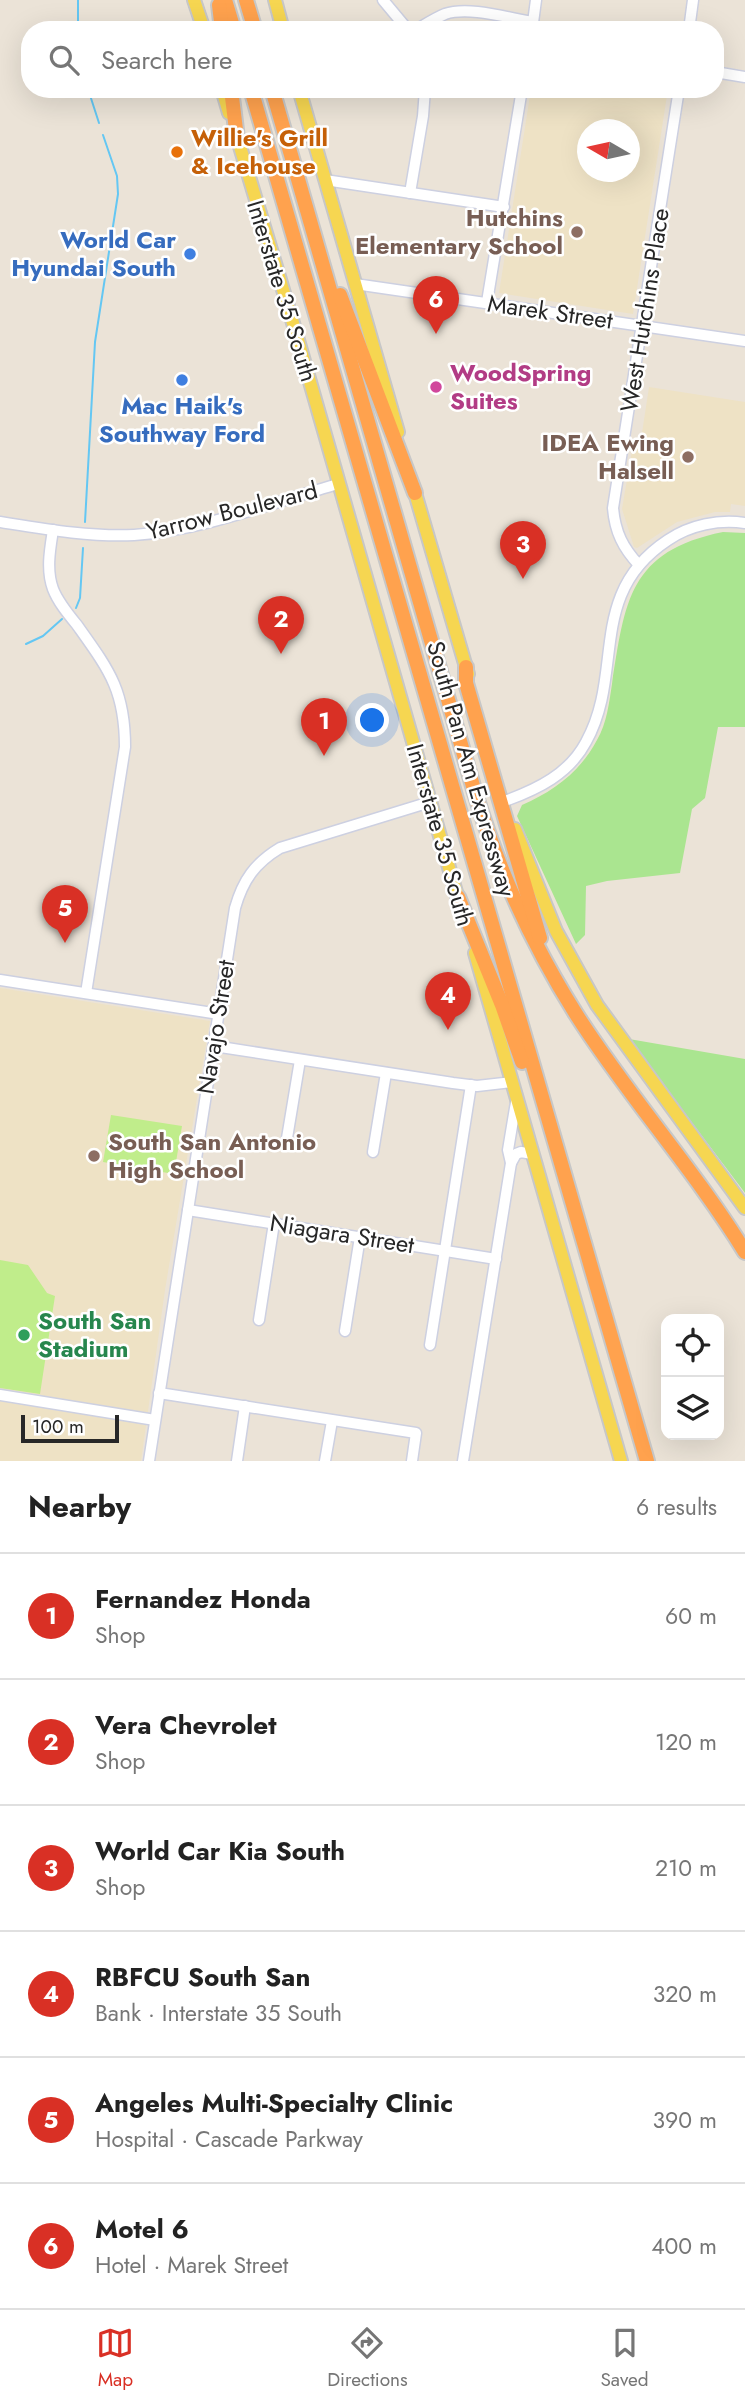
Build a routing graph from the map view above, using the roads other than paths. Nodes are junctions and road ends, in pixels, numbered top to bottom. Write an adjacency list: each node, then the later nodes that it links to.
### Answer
1 (194, 0): 9 (main road)
2 (218, 0): 10 (highway)
3 (225, 0): 11 (highway)
4 (246, 0): 12 (highway)
5 (275, 0): 13 (main road)
6 (383, 0): 14 (street)
7 (536, 0): 17 (street)
8 (693, 0): 18 (street)
9 (201, 21)
10 (221, 21)
11 (231, 21)
12 (252, 21)
13 (281, 21)
14 (400, 21)
15 (432, 21): 16 (street)
16 (510, 21)
17 (533, 21)
18 (690, 21)
19 (724, 73): 20 (street)
20 (745, 76)
21 (225, 98): 30 (main road, Interstate 35 South)
22 (232, 98): 30 (highway)
23 (254, 98): 59 (highway, South Pan Am Expressway)
24 (275, 98): 29 (highway, South Pan Am Expressway)
25 (302, 98): 31 (main road)
26 (424, 98): 32 (street)
27 (521, 98): 33 (street)
28 (678, 98): 36 (street, West Hutchins Place)
29 (286, 136): 39 (highway); 50 (highway, South Pan Am Expressway)
30 (237, 138): 38 (main road, Interstate 35 South)
31 (325, 180): 32 (street); 34 (main road)
32 (410, 193): 33 (street)
33 (503, 207): 35 (street)
34 (355, 284): 35 (street, Marek Street); 39 (main road)
35 (487, 302): 36 (street, Marek Street)
36 (642, 326): 37 (street, Marek Street); 43 (street, West Hutchins Place)
37 (745, 341)
38 (338, 484): 42 (street, Yarrow Boulevard); 46 (main road, Interstate 35 South)
39 (415, 493): 44 (main road)
40 (0, 522): 42 (street, Yarrow Boulevard)
41 (745, 523): 43 (street)
42 (53, 530): 49 (street)
43 (639, 565): 45 (street)
44 (466, 667): 45 (main road); 50 (highway)
45 (505, 800): 63 (main road)
46 (430, 802): 47 (main road, Interstate 35 South); 51 (street, Navajo Street)
47 (458, 897): 55 (main road, Interstate 35 South); 59 (highway)
48 (0, 980): 49 (street)
49 (86, 993): 51 (street)
50 (568, 1000): 68 (highway, South Pan Am Expressway)
51 (219, 1014): 52 (street, Navajo Street)
52 (214, 1046): 53 (street); 64 (street, Navajo Street)
53 (300, 1060): 54 (street); 58 (street)
54 (386, 1073): 56 (street); 60 (street)
55 (512, 1082): 56 (street); 57 (main road, Interstate 35 South)
56 (471, 1085): 67 (street)
57 (517, 1100): 61 (main road, Interstate 35 South); 62 (street)
58 (287, 1138)
59 (557, 1150): 84 (highway, South Pan Am Expressway)
60 (373, 1152)
61 (532, 1154): 62 (street); 83 (main road, Interstate 35 South)
62 (511, 1163): 69 (street)
63 (745, 1208)
64 (188, 1210): 65 (street, Niagara Street); 73 (street, Navajo Street)
65 (274, 1223): 66 (street, Niagara Street); 70 (street)
66 (360, 1237): 67 (street, Niagara Street); 71 (street)
67 (445, 1250): 69 (street, Niagara Street); 72 (street)
68 (745, 1252)
69 (496, 1259): 82 (street)
70 (259, 1320)
71 (345, 1331)
72 (430, 1345)
73 (159, 1393): 75 (street); 76 (street, Navajo Street)
74 (0, 1395): 76 (street)
75 (245, 1406): 77 (street); 79 (street)
76 (155, 1420): 78 (street, Navajo Street)
77 (332, 1421): 80 (street); 81 (street)
78 (149, 1461)
79 (237, 1461)
80 (325, 1461)
81 (412, 1461)
82 (463, 1461)
83 (621, 1461)
84 (647, 1461)

